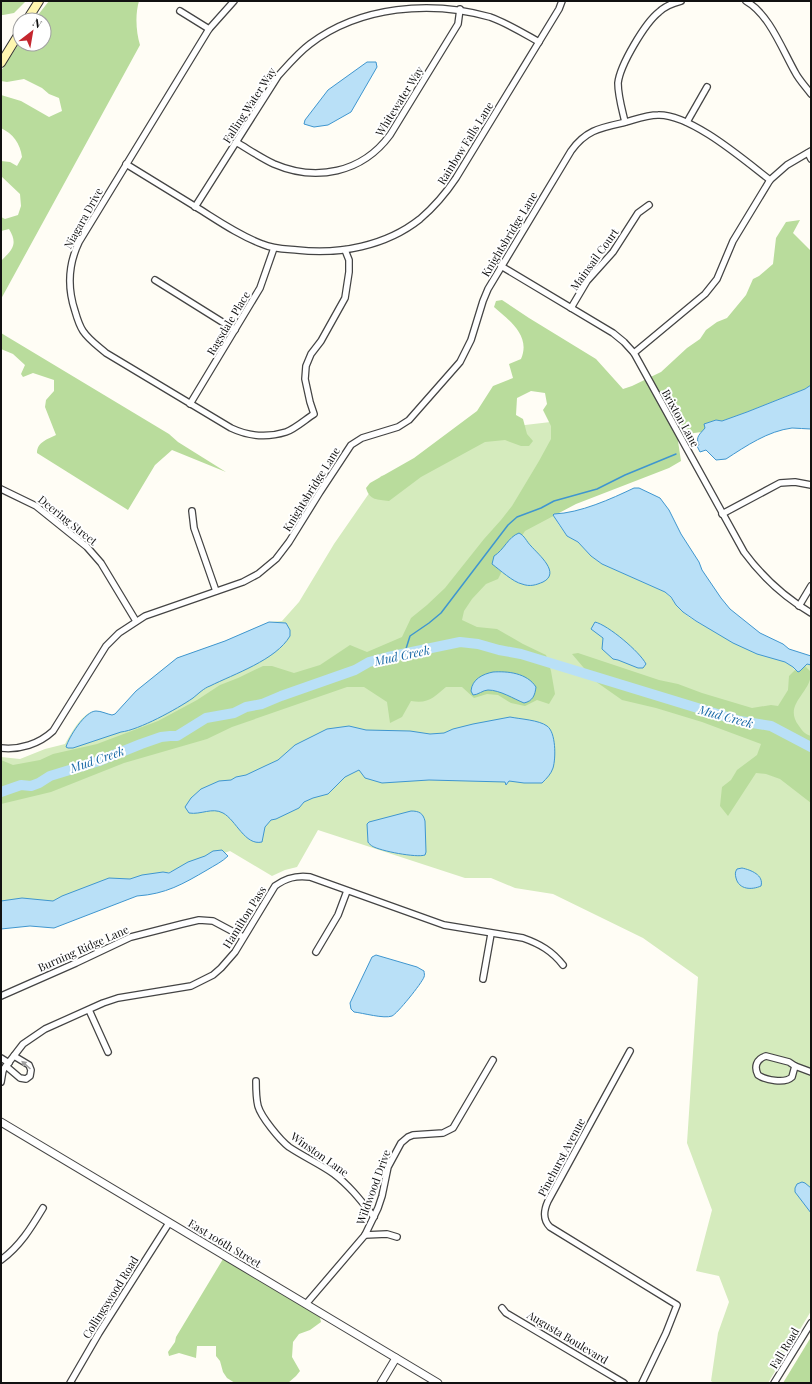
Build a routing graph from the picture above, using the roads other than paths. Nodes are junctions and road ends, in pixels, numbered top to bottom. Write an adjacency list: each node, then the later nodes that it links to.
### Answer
1 (39, 1): 8 (main road)
2 (234, 1): 9 (street, Niagara Drive)
3 (562, 1): 10 (street, Rainbow Falls Lane)
4 (680, 1): 15 (street)
5 (746, 1): 14 (street)
6 (460, 9): 10 (street, Falling Water Way); 17 (street, Falling Water Way); 17 (street, Whitewater Way)
7 (180, 11): 9 (street)
8 (32, 12)
9 (209, 30): 20 (street, Niagara Drive)
10 (539, 42): 25 (street, Rainbow Falls Lane)
11 (12, 45): 12 (main road)
12 (1, 63)
13 (707, 87): 16 (street)
14 (811, 94)
15 (625, 122): 16 (street, Knightsbridge Lane); 26 (street, Knightsbridge Lane)
16 (687, 122): 21 (street, Knightsbridge Lane)
17 (236, 142): 23 (street, Falling Water Way)
18 (809, 152): 19 (street); 21 (street)
19 (811, 159)
20 (126, 164): 23 (street, Rainbow Falls Lane); 31 (street, Niagara Drive)
21 (770, 180): 30 (street)
22 (649, 205): 28 (street, Mainsail Court)
23 (195, 207): 24 (street, Rainbow Falls Lane)
24 (274, 248): 25 (street, Rainbow Falls Lane); 29 (street, Ragsdale Place)
25 (345, 250): 31 (street, Niagara Drive)
26 (501, 266): 28 (street, Brixton Lane); 37 (street, Knightsbridge Lane)
27 (155, 280): 29 (street)
28 (571, 308): 30 (street, Brixton Lane)
29 (235, 330): 31 (street, Ragsdale Place)
30 (634, 353): 35 (street, Brixton Lane)
31 (190, 404)
32 (811, 486): 35 (street)
33 (1, 489): 40 (street, Deering Street)
34 (192, 511): 37 (street)
35 (722, 514): 38 (street, Brixton Lane)
36 (811, 586): 38 (street)
37 (216, 591): 40 (street, Knightsbridge Lane)
38 (799, 606): 39 (street, Brixton Lane)
39 (811, 613)
40 (136, 621): 41 (street, Knightsbridge Lane)
41 (1, 748)
42 (347, 891): 43 (street, Hamilton Pass); 44 (street, Hamilton Pass); 45 (street)
43 (491, 934): 46 (street, Hamilton Pass); 47 (street)
44 (243, 937): 48 (street, Burning Ridge Lane); 49 (street, Hamilton Pass)
45 (316, 952)
46 (563, 965)
47 (483, 979)
48 (1, 996)
49 (89, 1010): 51 (street); 52 (street, Hamilton Pass)
50 (630, 1051): 75 (street, Pinehurst Avenue)
51 (108, 1052)
52 (14, 1056): 56 (street, Hamilton Pass); 56 (street, one-way to 52)
53 (1, 1058): 56 (street)
54 (493, 1060): 62 (street, Wildwood Drive)
55 (795, 1066): 55 (street); 57 (street)
56 (5, 1068): 59 (street, Hamilton Pass)
57 (811, 1072)
58 (256, 1081): 62 (street, Winston Lane)
59 (1, 1082)
60 (1, 1122): 63 (street, East 106th Street)
61 (43, 1208): 66 (street)
62 (374, 1217): 64 (street, Wildwood Drive)
63 (169, 1223): 67 (street, East 106th Street); 71 (street, Collingswood Road)
64 (365, 1235): 65 (street); 67 (street, Wildwood Drive)
65 (397, 1237)
66 (1, 1260)
67 (306, 1304): 70 (street, East 106th Street)
68 (502, 1308): 74 (street, Augusta Boulevard)
69 (811, 1323): 76 (street, Fall Road)
70 (396, 1358): 72 (street); 73 (street, East 106th Street)
71 (70, 1383)
72 (381, 1383)
73 (438, 1383)
74 (624, 1383)
75 (642, 1383)
76 (774, 1383)

